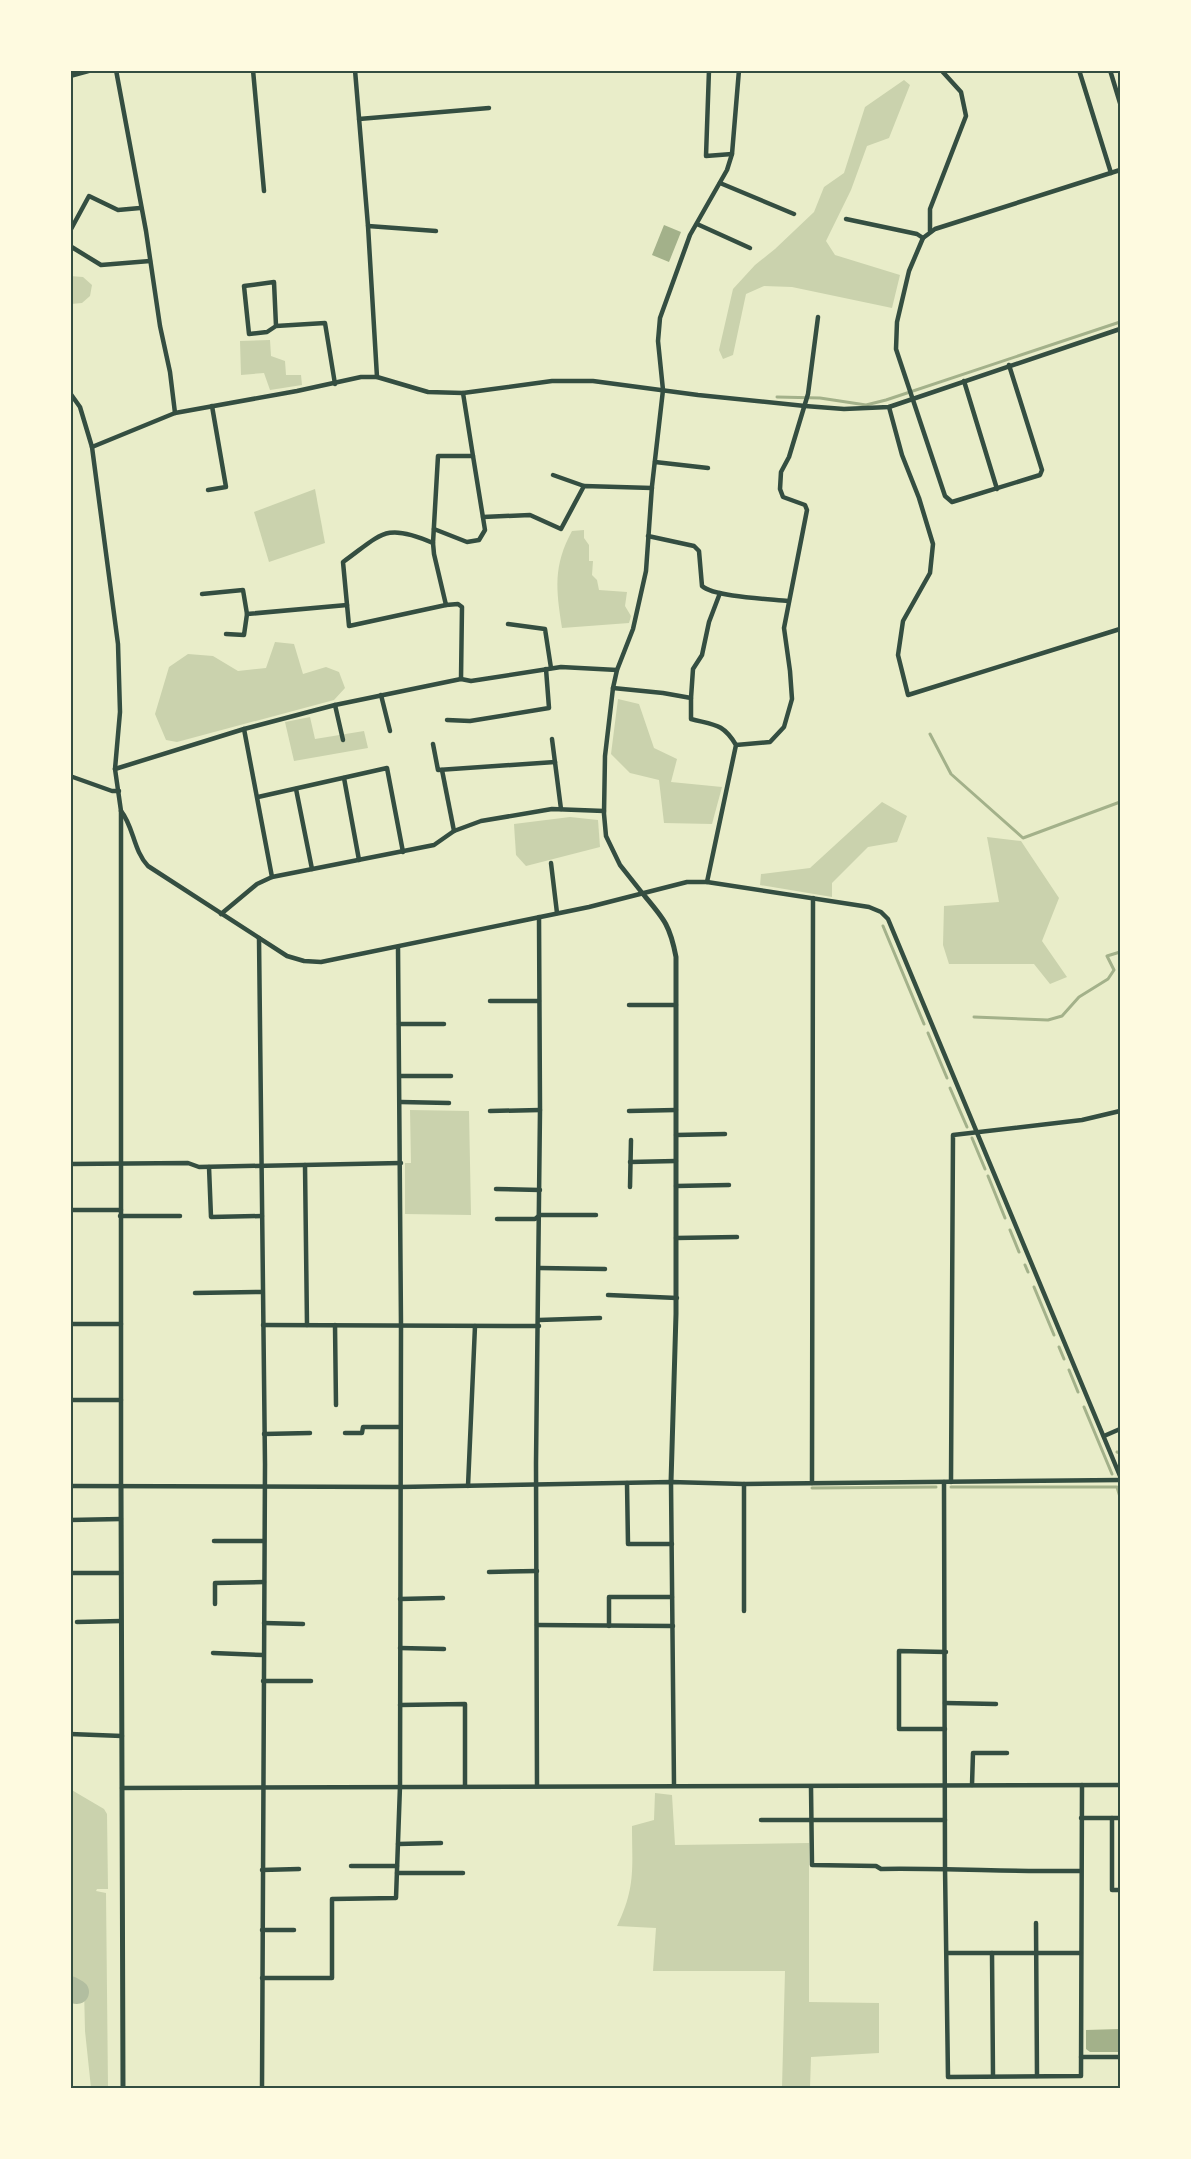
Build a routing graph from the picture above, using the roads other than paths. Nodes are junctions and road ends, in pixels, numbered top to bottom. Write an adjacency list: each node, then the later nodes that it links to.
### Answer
1 (92, 70): 10 (street)
2 (116, 70): 19 (street)
3 (253, 70): 18 (street)
4 (355, 70): 13 (street)
5 (709, 70): 14 (street)
6 (739, 70): 14 (street)
7 (942, 70): 26 (street)
8 (1079, 70): 16 (street)
9 (1110, 70): 11 (street)
10 (70, 76)
11 (1120, 103)
12 (489, 108): 13 (street)
13 (359, 118): 23 (street)
14 (732, 154): 17 (street)
15 (1120, 170): 16 (street)
16 (1111, 173): 26 (street)
17 (720, 183): 20 (street); 22 (street)
18 (264, 191)
19 (140, 208): 24 (street); 30 (street)
20 (794, 214)
21 (846, 219): 27 (street)
22 (697, 224): 29 (street); 38 (street)
23 (368, 226): 25 (street); 35 (street)
24 (70, 231)
25 (436, 231)
26 (930, 231): 27 (street)
27 (922, 237): 41 (street)
28 (70, 246): 30 (street)
29 (750, 248)
30 (150, 261): 45 (street)
31 (818, 317): 43 (street)
32 (276, 326): 32 (street); 37 (street)
33 (1120, 329): 34 (street)
34 (1009, 365): 36 (street); 53 (street)
35 (377, 377): 37 (street); 40 (street)
36 (964, 381): 41 (street); 53 (street)
37 (335, 384): 42 (street)
38 (663, 390): 40 (street); 43 (street); 48 (street)
39 (70, 393): 46 (street)
40 (463, 393): 47 (street)
41 (913, 398): 44 (street); 53 (street)
42 (212, 406): 45 (street); 54 (street)
43 (805, 406): 44 (street); 61 (street)
44 (889, 407): 66 (street)
45 (175, 413): 46 (street)
46 (92, 447): 83 (street)
47 (473, 456): 55 (street); 56 (street)
48 (655, 462): 49 (street); 52 (street)
49 (708, 468)
50 (553, 475): 51 (street)
51 (585, 486): 52 (street); 55 (street)
52 (652, 488): 57 (street)
53 (998, 489)
54 (208, 490)
55 (483, 517): 56 (street)
56 (434, 530): 58 (street)
57 (648, 536): 59 (street); 69 (street)
58 (433, 543): 62 (street); 63 (street)
59 (720, 593): 61 (street); 73 (street)
60 (202, 594): 64 (street)
61 (788, 601): 81 (street)
62 (346, 605): 63 (street); 64 (street)
63 (446, 605): 70 (street)
64 (247, 614): 67 (street)
65 (508, 624): 68 (street)
66 (1120, 629)
67 (226, 634)
68 (548, 669): 69 (street); 70 (street); 75 (street)
69 (617, 670): 71 (street)
70 (461, 679): 72 (street)
71 (613, 688): 73 (street); 92 (street)
72 (381, 695): 74 (street); 77 (street)
73 (691, 698): 81 (street)
74 (336, 705): 76 (street); 79 (street)
75 (447, 720)
76 (244, 729): 83 (street); 89 (street)
77 (390, 731)
78 (552, 739): 82 (street)
79 (342, 740)
80 (433, 744): 84 (street)
81 (736, 745): 99 (street)
82 (555, 762): 84 (street); 90 (street)
83 (115, 769): 88 (street)
84 (442, 770): 93 (street)
85 (70, 776): 88 (street)
86 (344, 778): 87 (street); 94 (street); 95 (street)
87 (296, 789): 89 (street); 97 (street)
88 (119, 791): 91 (street)
89 (258, 797): 98 (street)
90 (561, 809): 92 (street); 93 (street)
91 (121, 811): 103 (street); 130 (street)
92 (604, 811): 100 (street)
93 (454, 831): 94 (street)
94 (402, 852): 95 (street)
95 (359, 861): 97 (street)
96 (551, 863): 102 (street)
97 (312, 869): 98 (street)
98 (272, 877): 103 (street)
99 (707, 882): 100 (street); 101 (street)
100 (643, 894): 102 (street); 110 (street)
101 (813, 898): 122 (street); 179 (street)
102 (558, 913): 104 (street)
103 (221, 914): 105 (street)
104 (538, 918): 106 (street); 108 (street)
105 (259, 938): 106 (street); 131 (street)
106 (398, 947): 111 (street)
107 (490, 1001): 108 (street)
108 (539, 1002): 117 (street)
109 (629, 1005): 110 (street)
110 (676, 1005): 118 (street)
111 (399, 1024): 112 (street); 113 (street)
112 (444, 1024)
113 (400, 1076): 114 (street); 115 (street)
114 (451, 1076)
115 (401, 1102): 116 (street); 128 (street)
116 (449, 1102)
117 (540, 1110): 119 (street); 138 (street)
118 (676, 1110): 121 (street); 124 (street)
119 (490, 1111)
120 (1120, 1111): 122 (street)
121 (628, 1112)
122 (978, 1133): 173 (street); 177 (street)
123 (725, 1134): 124 (street)
124 (676, 1135): 127 (street)
125 (631, 1140): 126 (street)
126 (630, 1161): 127 (street); 136 (street)
127 (676, 1161): 135 (street)
128 (401, 1163): 132 (street); 162 (street)
129 (70, 1164): 130 (street)
130 (120, 1164): 133 (street); 140 (street)
131 (261, 1165): 132 (street); 133 (street); 145 (street)
132 (305, 1165): 160 (street)
133 (209, 1167): 145 (street)
134 (729, 1185): 135 (street)
135 (676, 1186): 148 (street)
136 (630, 1187)
137 (496, 1190): 138 (street)
138 (540, 1190): 141 (street)
139 (70, 1210): 140 (street)
140 (121, 1210): 143 (street)
141 (540, 1215): 142 (street); 146 (street); 149 (street)
142 (596, 1215)
143 (120, 1216): 144 (street); 158 (street)
144 (180, 1216)
145 (262, 1216): 151 (street)
146 (497, 1219)
147 (736, 1237): 148 (street)
148 (676, 1238): 154 (street)
149 (540, 1268): 150 (street); 156 (street)
150 (605, 1269)
151 (262, 1292): 152 (street); 159 (street)
152 (195, 1293)
153 (608, 1295): 154 (street)
154 (676, 1298): 175 (street)
155 (600, 1318): 156 (street)
156 (539, 1320): 164 (street)
157 (70, 1324): 158 (street)
158 (121, 1324): 166 (street)
159 (263, 1325): 160 (street); 172 (street)
160 (307, 1325): 161 (street)
161 (335, 1325): 162 (street); 167 (street)
162 (401, 1326): 163 (street); 168 (street)
163 (475, 1326): 164 (street); 185 (street)
164 (539, 1326): 181 (street)
165 (70, 1400): 166 (street)
166 (121, 1400): 183 (street)
167 (336, 1405)
168 (400, 1427): 171 (street); 186 (street)
169 (1120, 1429): 173 (street)
170 (310, 1432): 172 (street)
171 (345, 1433)
172 (264, 1434): 184 (street)
173 (1104, 1436): 174 (street)
174 (1120, 1478): 177 (street)
175 (671, 1482): 178 (street); 180 (street); 191 (street)
176 (944, 1482): 177 (street); 179 (street); 211 (street)
177 (951, 1482)
178 (627, 1483): 181 (street); 191 (street)
179 (813, 1483): 180 (street)
180 (744, 1484): 201 (street)
181 (537, 1485): 185 (street); 192 (street)
182 (70, 1486): 183 (street)
183 (121, 1486): 184 (street); 188 (street)
184 (264, 1486): 186 (street); 190 (street)
185 (468, 1486): 186 (street)
186 (400, 1487): 199 (street)
187 (70, 1520): 188 (street)
188 (121, 1520): 193 (street)
189 (214, 1541): 190 (street)
190 (264, 1541): 196 (street)
191 (672, 1544): 197 (street)
192 (537, 1571): 194 (street); 206 (street)
193 (121, 1572): 195 (street); 202 (street)
194 (489, 1572)
195 (70, 1573)
196 (264, 1582): 200 (street); 204 (street)
197 (672, 1597): 207 (street); 208 (street)
198 (443, 1598): 199 (street)
199 (400, 1599): 209 (street)
200 (215, 1604)
201 (744, 1611)
202 (122, 1621): 203 (street); 221 (street)
203 (77, 1622)
204 (264, 1623): 205 (street); 213 (street)
205 (303, 1624)
206 (537, 1625): 207 (street); 230 (street)
207 (609, 1626): 208 (street)
208 (673, 1626): 223 (street)
209 (400, 1648): 210 (street); 218 (street)
210 (444, 1649)
211 (946, 1652): 216 (street); 219 (street)
212 (213, 1653): 213 (street)
213 (263, 1655): 214 (street)
214 (263, 1681): 215 (street); 233 (street)
215 (311, 1681)
216 (945, 1703): 217 (street); 219 (street)
217 (996, 1704)
218 (400, 1705): 228 (street); 229 (street)
219 (945, 1729): 224 (street)
220 (70, 1734): 221 (street)
221 (122, 1737): 232 (street)
222 (1007, 1753): 225 (street)
223 (674, 1785): 230 (street); 231 (street)
224 (945, 1785): 225 (street); 231 (street); 239 (street)
225 (972, 1785): 226 (street)
226 (1082, 1785): 227 (street); 234 (street)
227 (1120, 1785)
228 (400, 1786): 229 (street); 233 (street); 241 (street)
229 (465, 1786): 230 (street)
230 (537, 1786)
231 (811, 1787): 237 (street)
232 (122, 1788): 233 (street); 263 (street)
233 (262, 1788): 246 (street)
234 (1082, 1818): 235 (street); 247 (street)
235 (1112, 1818): 236 (street); 250 (street)
236 (1120, 1818)
237 (812, 1819): 238 (street); 239 (street); 244 (street)
238 (761, 1820)
239 (945, 1820): 244 (street)
240 (441, 1843): 241 (street)
241 (398, 1844): 243 (street)
242 (351, 1866): 243 (street)
243 (397, 1866): 248 (street)
244 (945, 1868): 247 (street); 254 (street)
245 (299, 1869): 246 (street)
246 (262, 1870): 252 (street)
247 (1080, 1871): 257 (street)
248 (397, 1873): 249 (street); 258 (street)
249 (463, 1873)
250 (1120, 1890)
251 (1036, 1923): 256 (street)
252 (262, 1930): 253 (street); 258 (street)
253 (294, 1930)
254 (948, 1953): 255 (street); 261 (street)
255 (992, 1953): 256 (street); 261 (street)
256 (1035, 1953): 257 (street); 262 (street)
257 (1080, 1953): 259 (street)
258 (262, 1978): 264 (street)
259 (1081, 2057): 260 (street); 262 (street)
260 (1120, 2057)
261 (993, 2076): 262 (street)
262 (1037, 2076)
263 (123, 2088)
264 (262, 2088)

